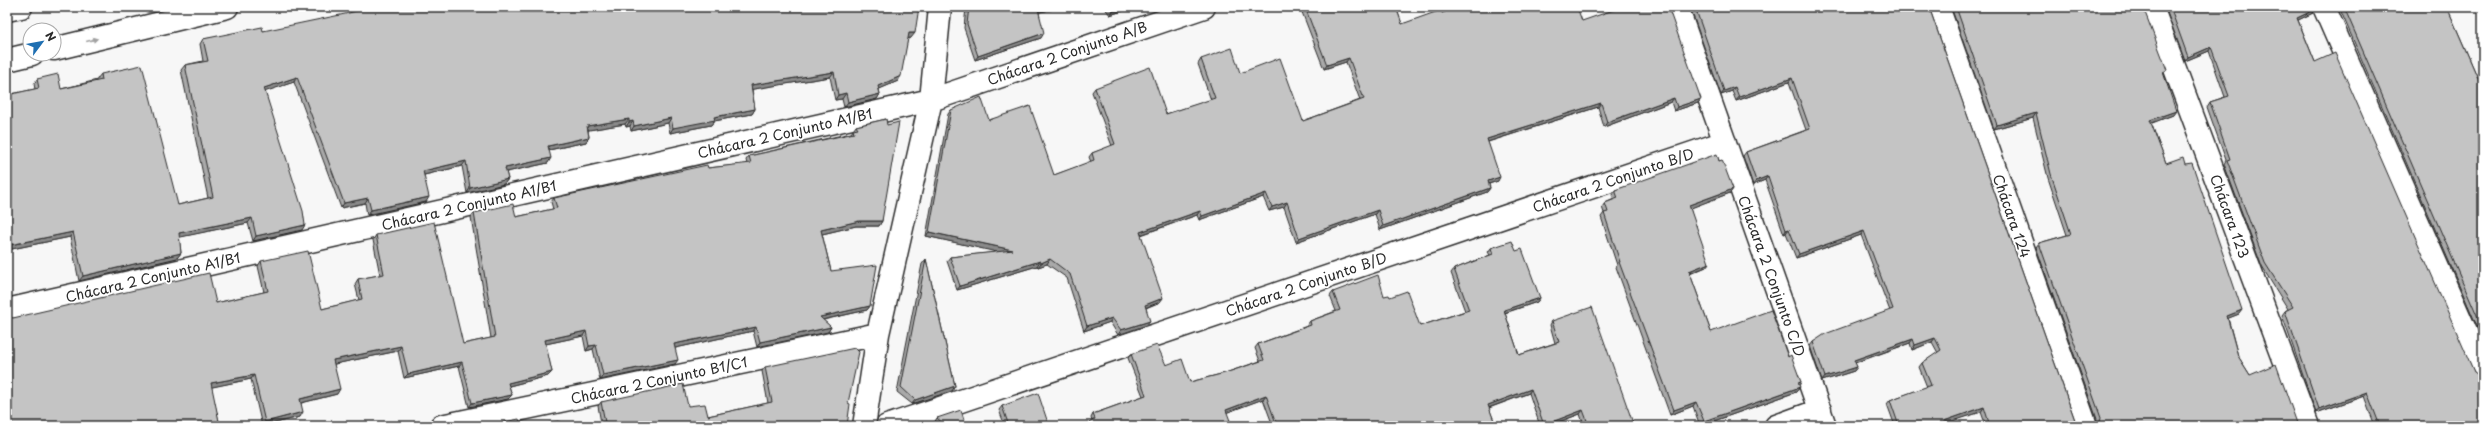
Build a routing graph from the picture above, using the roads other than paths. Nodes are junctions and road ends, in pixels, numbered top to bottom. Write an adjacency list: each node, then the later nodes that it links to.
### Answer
1 (21, 7): 9 (street)
2 (227, 7): 10 (street, one-way to 2)
3 (940, 7): 13 (street)
4 (1204, 7): 13 (street, Chácara 2 Conjunto A/B)
5 (1677, 7): 14 (street, Chácara 2 Conjunto C/D)
6 (1938, 7): 23 (street, Chácara 124)
7 (2152, 7): 24 (street, Chácara 123)
8 (2324, 7): 17 (street)
9 (7, 10)
10 (62, 47)
11 (22, 56): 12 (street)
12 (7, 60)
13 (931, 100): 15 (street, Chácara 2 Conjunto A1/B1); 16 (street)
14 (1725, 142): 18 (street, Chácara 2 Conjunto C/D); 21 (street, Chácara 2 Conjunto B/D)
15 (7, 310)
16 (878, 334): 19 (street, Chácara 2 Conjunto B1/C1); 20 (street)
17 (2483, 371)
18 (1822, 418): 22 (street)
19 (441, 426)
20 (864, 426)
21 (887, 426)
22 (1776, 426)
23 (2086, 426)
24 (2308, 426)

